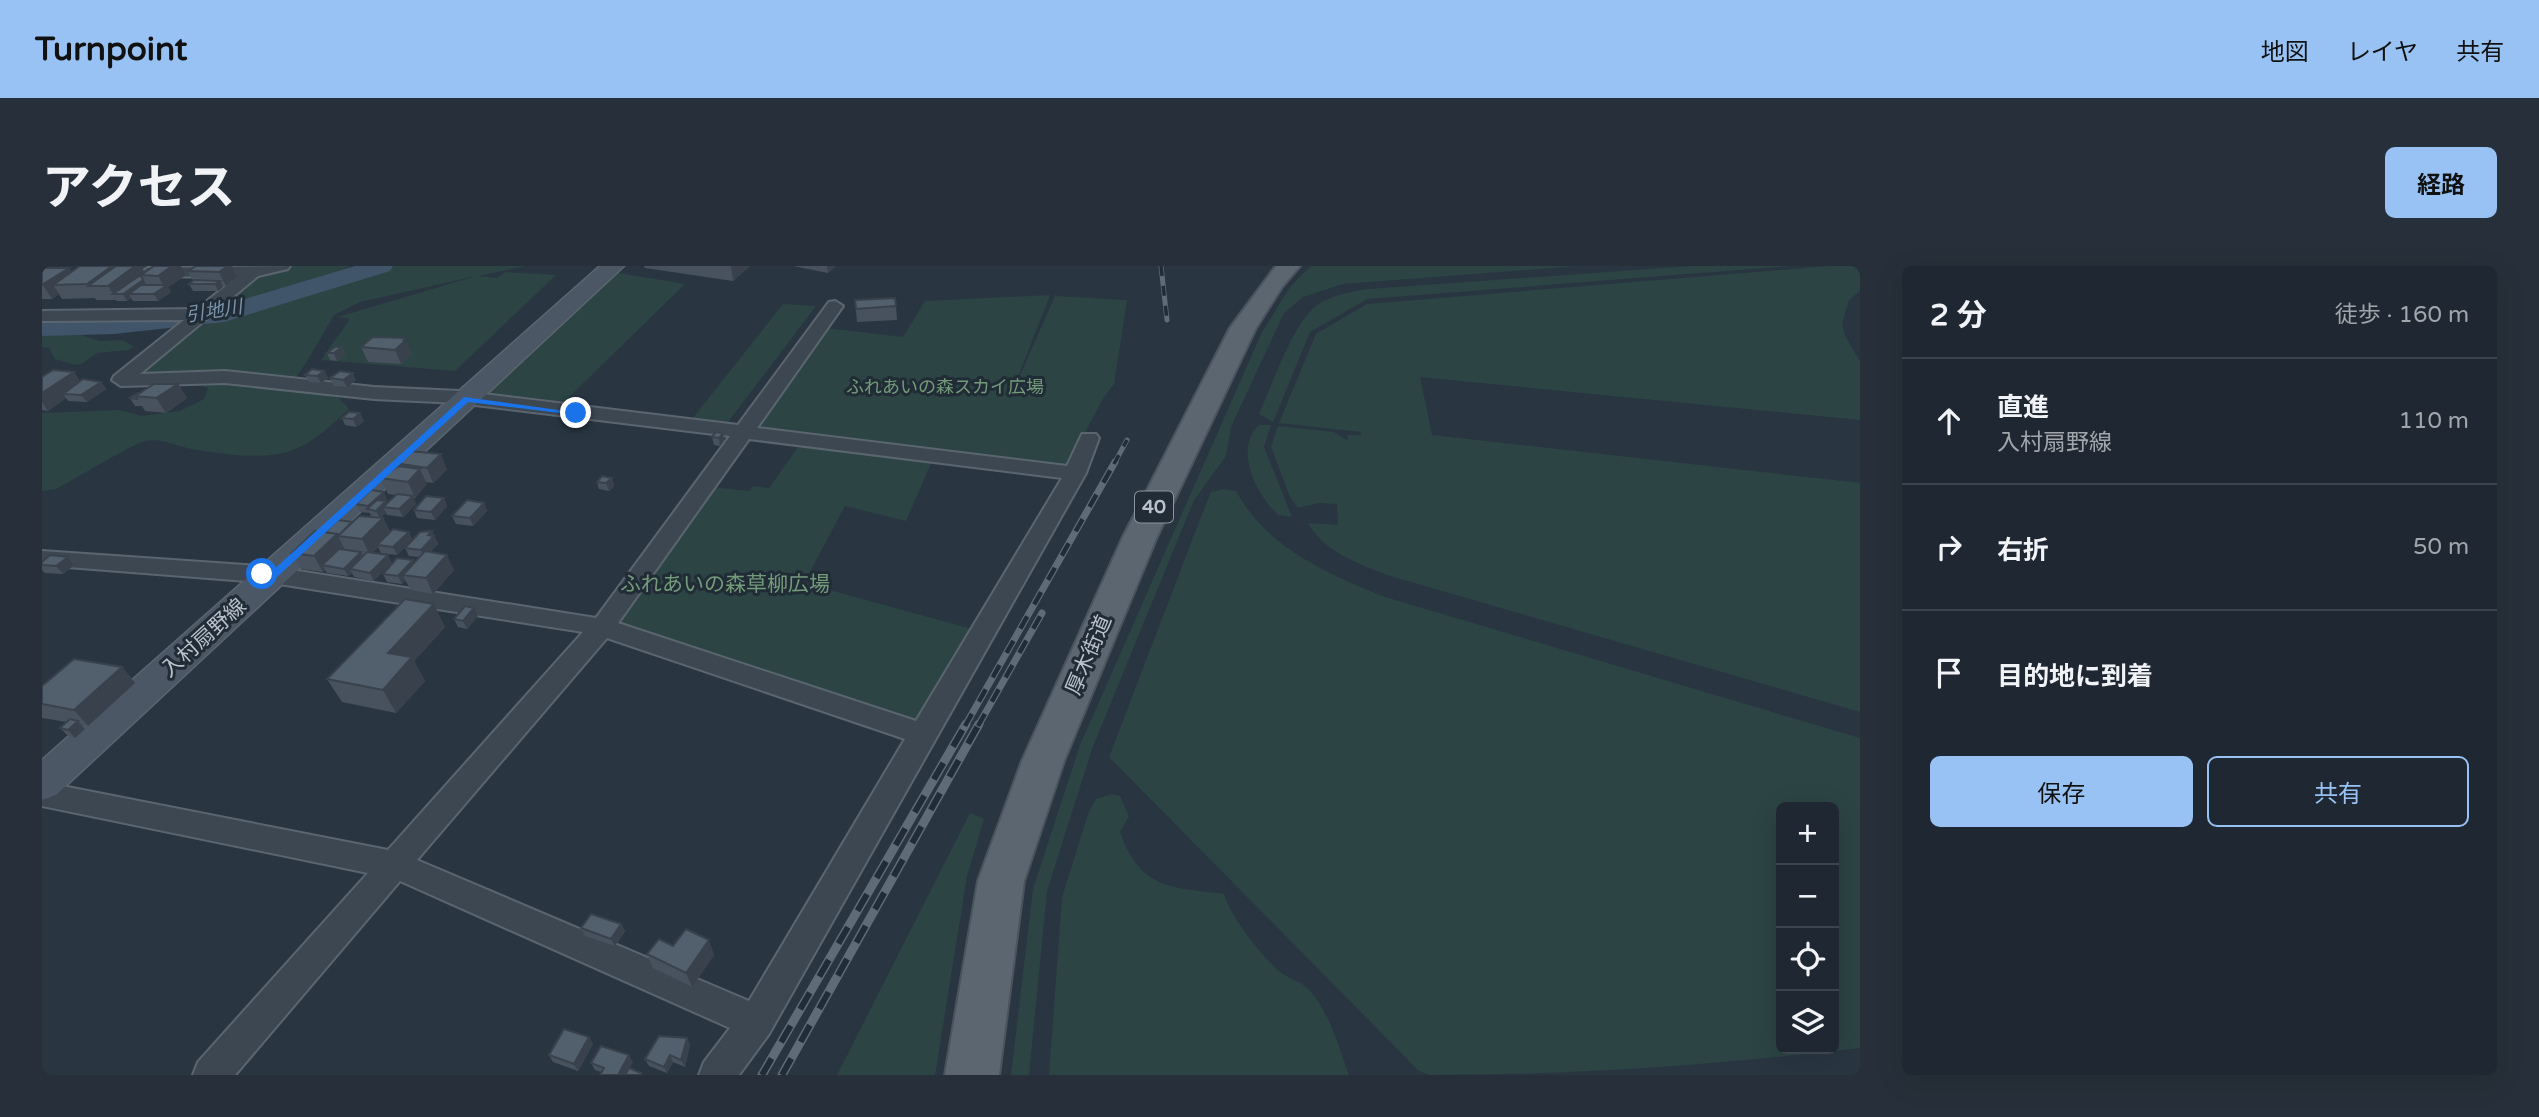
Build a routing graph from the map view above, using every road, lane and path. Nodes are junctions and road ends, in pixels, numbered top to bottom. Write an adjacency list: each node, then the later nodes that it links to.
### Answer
1 (282, 266): 4 (street)
2 (613, 266): 10 (street, 入村扇野線)
3 (1289, 266): 24 (main road, 厚木街道 / 40)
4 (253, 272): 5 (street); 9 (street)
5 (138, 274)
6 (835, 306): 11 (street)
7 (42, 316): 8 (street)
8 (70, 316): 9 (street)
9 (192, 320): 10 (street)
10 (467, 399): 11 (street); 15 (street, 入村扇野線)
11 (743, 433): 13 (street); 16 (street)
12 (1088, 438): 13 (street)
13 (1075, 473): 17 (street)
14 (42, 558): 15 (street)
15 (274, 575): 16 (street); 18 (street, 入村扇野線)
16 (602, 627): 17 (street); 20 (street)
17 (922, 734): 21 (street)
18 (42, 784)
19 (42, 794): 20 (street)
20 (395, 865): 21 (street); 22 (street)
21 (756, 1022): 23 (street)
22 (211, 1075)
23 (717, 1075)
24 (972, 1075)

